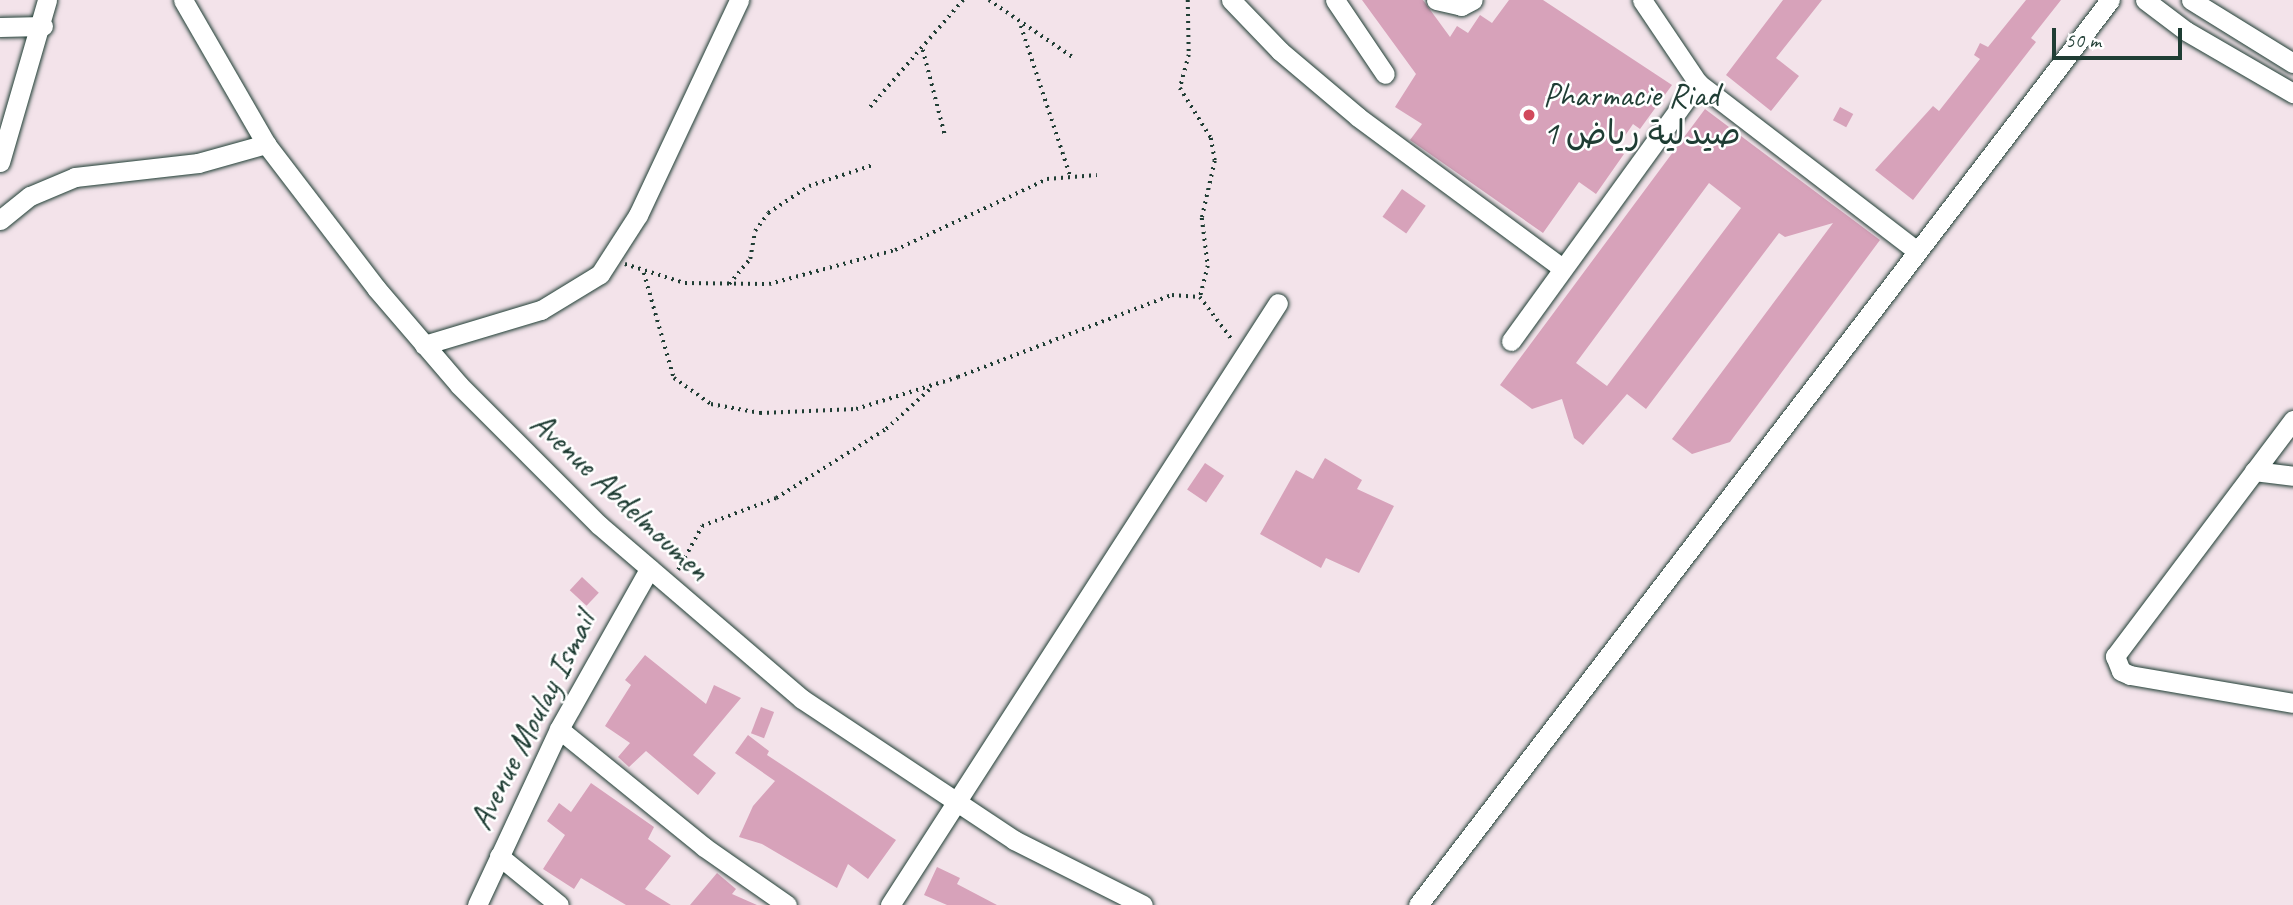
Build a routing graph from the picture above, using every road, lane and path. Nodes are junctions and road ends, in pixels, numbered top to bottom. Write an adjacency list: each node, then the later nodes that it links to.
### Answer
1 (47, 0): 15 (street)
2 (183, 0): 26 (street, Avenue Abdelmoumen)
3 (739, 0): 33 (street)
4 (963, 0): 18 (path)
5 (989, 0): 16 (path)
6 (1188, 0): 37 (path)
7 (1231, 0): 34 (street)
8 (1335, 0): 21 (street)
9 (1436, 0): 10 (street)
10 (1472, 0)
11 (1642, 0): 22 (street)
12 (2110, 0): 32 (street)
13 (2145, 0): 23 (street)
14 (2191, 0): 20 (street)
15 (43, 26): 17 (street); 27 (street)
16 (1021, 26): 19 (path); 29 (path)
17 (0, 27)
18 (923, 50): 24 (path); 25 (path)
19 (1074, 58)
20 (2293, 64)
21 (1385, 74)
22 (1698, 83): 32 (street); 34 (street)
23 (2293, 93)
24 (870, 107)
25 (945, 135)
26 (266, 145): 31 (street); 40 (street, Avenue Abdelmoumen)
27 (0, 162)
28 (873, 165): 36 (path)
29 (1070, 175): 30 (path); 36 (path)
30 (1097, 175)
31 (0, 220)
32 (1917, 251): 57 (street)
33 (614, 258): 35 (path); 40 (street)
34 (1562, 268): 39 (street)
35 (644, 273): 36 (path); 42 (path)
36 (729, 284)
37 (1200, 297): 41 (path); 42 (path)
38 (1278, 303): 41 (street)
39 (1511, 341)
40 (424, 345): 46 (street, Avenue Abdelmoumen)
41 (1244, 356): 50 (street)
42 (933, 386): 47 (path)
43 (2293, 420): 44 (street)
44 (2254, 471): 45 (street); 48 (street)
45 (2293, 476)
46 (649, 569): 47 (street, Avenue Abdelmoumen); 49 (street, Avenue Moulay Ismail)
47 (671, 588): 50 (street, Avenue Abdelmoumen)
48 (2293, 703)
49 (559, 729): 51 (street, Avenue Moulay Ismail); 54 (street)
50 (954, 803): 55 (street); 56 (street, Avenue Abdelmoumen)
51 (499, 856): 52 (street, Avenue Moulay Ismail); 53 (street)
52 (477, 905)
53 (559, 905)
54 (787, 905)
55 (890, 905)
56 (1143, 905)
57 (1418, 905)

